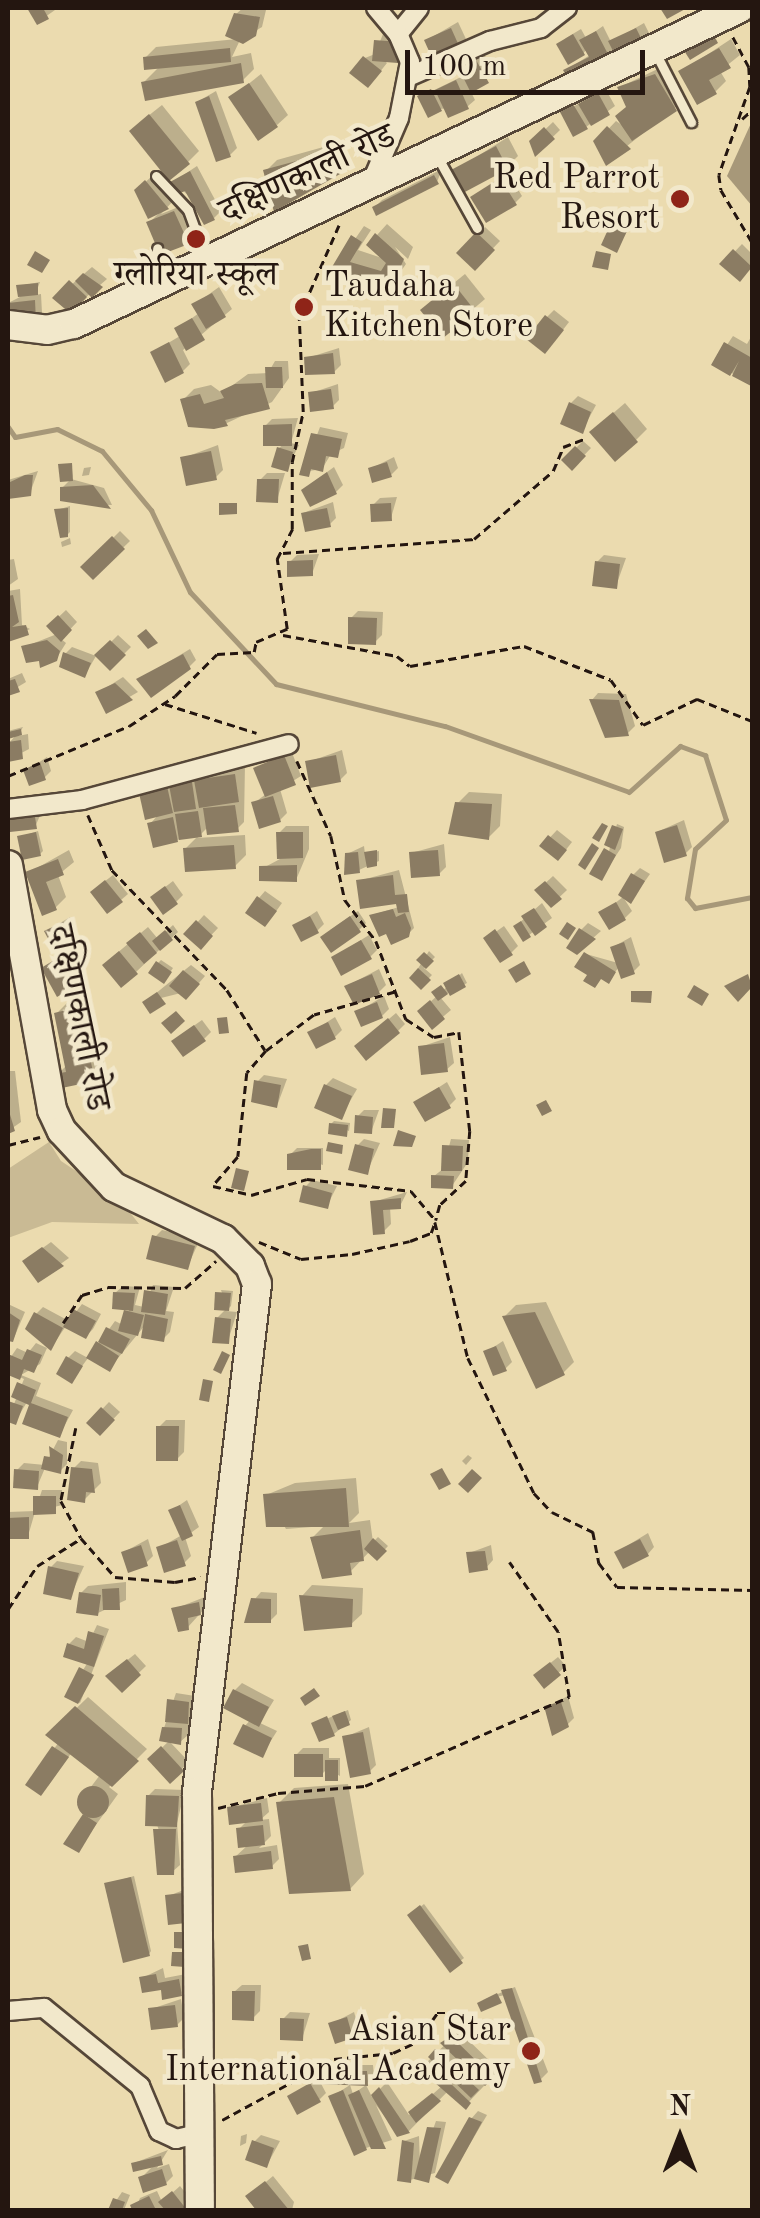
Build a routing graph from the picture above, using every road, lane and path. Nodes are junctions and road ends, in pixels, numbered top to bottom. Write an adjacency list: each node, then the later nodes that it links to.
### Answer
1 (376, 8): 5 (street)
2 (420, 8): 5 (street)
3 (567, 8): 7 (street)
4 (731, 12): 6 (main road, दक्षिणकाली रोड); 9 (path)
5 (398, 34): 7 (street)
6 (654, 49): 10 (lane); 11 (main road, दक्षिणकाली रोड)
7 (408, 77): 13 (street)
8 (752, 110): 9 (path)
9 (740, 120): 16 (path)
10 (691, 122)
11 (437, 156): 13 (main road, दक्षिणकाली रोड); 14 (lane)
12 (156, 176): 18 (lane)
13 (357, 194): 18 (main road, दक्षिणकाली रोड); 22 (path)
14 (477, 228)
15 (186, 237): 18 (lane)
16 (752, 242)
17 (157, 248): 19 (lane)
18 (208, 249): 19 (main road, दक्षिणकाली रोड)
19 (154, 287): 20 (main road, दक्षिणकाली रोड)
20 (8, 325)
21 (584, 439): 22 (path)
22 (282, 553): 23 (path)
23 (282, 634): 24 (path); 25 (path)
24 (163, 703): 26 (path); 27 (path)
25 (752, 721)
26 (289, 744): 28 (street); 31 (path)
27 (8, 776)
28 (82, 800): 29 (street); 32 (path)
29 (8, 809)
30 (8, 865): 33 (main road, दक्षिणकाली रोड)
31 (396, 991): 32 (path); 35 (path)
32 (266, 1051): 35 (path)
33 (62, 1131): 34 (path); 36 (main road, दक्षिणकाली रोड)
34 (8, 1145)
35 (435, 1222): 36 (path); 42 (path)
36 (249, 1248): 37 (path); 41 (main road)
37 (63, 1323)
38 (76, 1428): 39 (path)
39 (81, 1538): 41 (path); 43 (path)
40 (509, 1562): 44 (path)
41 (222, 1572): 44 (main road)
42 (752, 1590)
43 (8, 1609)
44 (196, 1816): 47 (main road)
45 (8, 2010): 47 (street)
46 (462, 2012): 47 (path)
47 (197, 2134): 48 (main road)
48 (200, 2210)

